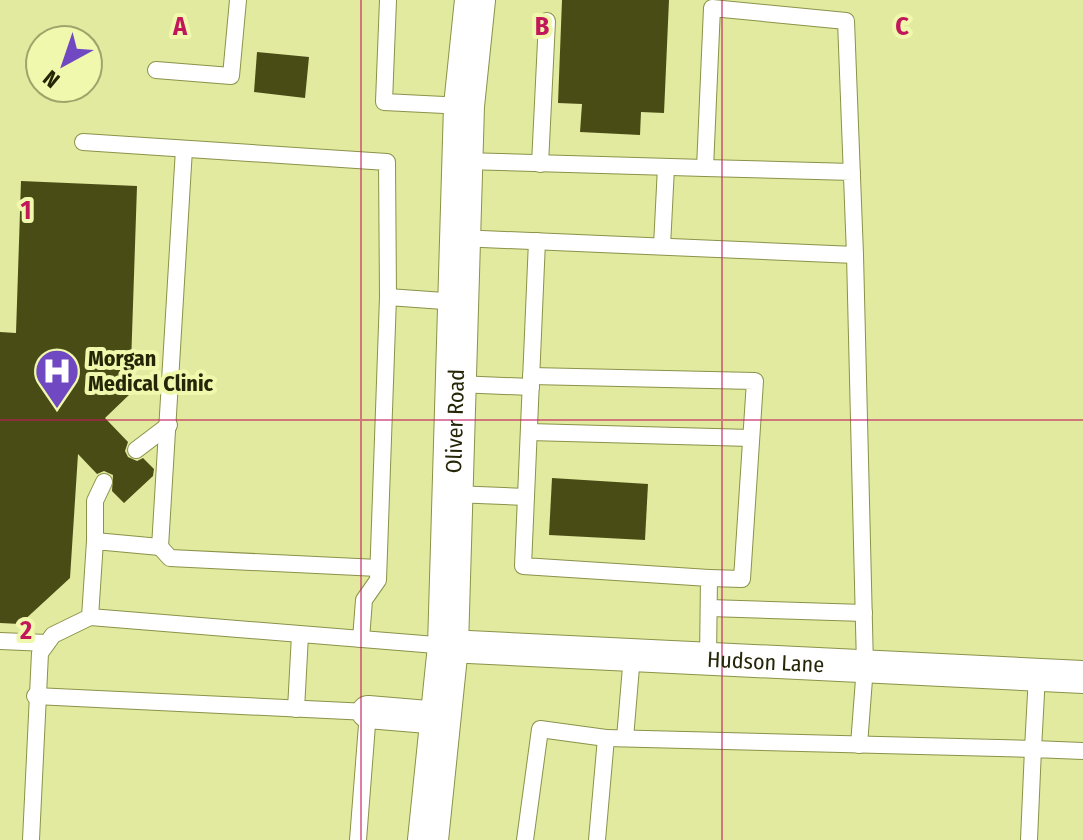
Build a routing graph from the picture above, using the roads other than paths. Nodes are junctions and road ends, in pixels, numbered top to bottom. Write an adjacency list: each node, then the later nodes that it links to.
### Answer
1 (238, 0): 6 (lane)
2 (388, 0): 7 (lane)
3 (475, 0): 7 (street, Oliver Road)
4 (712, 4): 13 (lane); 14 (lane)
5 (547, 21): 11 (lane)
6 (156, 70)
7 (464, 106): 10 (street, Oliver Road)
8 (83, 142): 9 (lane)
9 (184, 149): 19 (lane); 23 (lane)
10 (463, 161): 11 (lane); 15 (street, Oliver Road)
11 (540, 164): 12 (lane)
12 (666, 167): 13 (lane); 17 (lane)
13 (705, 168): 14 (lane)
14 (852, 172): 18 (lane)
15 (460, 238): 16 (lane); 20 (street, Oliver Road)
16 (537, 241): 17 (lane); 21 (lane)
17 (662, 246): 18 (lane)
18 (855, 255): 35 (lane)
19 (388, 297): 20 (lane); 32 (lane)
20 (458, 302): 22 (street, Oliver Road)
21 (531, 382): 22 (lane); 24 (lane); 25 (lane)
22 (456, 384): 28 (street, Oliver Road)
23 (169, 425): 26 (lane); 31 (lane)
24 (529, 432): 25 (lane); 29 (lane)
25 (751, 438): 33 (lane)
26 (136, 450)
27 (104, 482): 30 (lane)
28 (453, 494): 29 (lane); 41 (street, Oliver Road)
29 (526, 497): 33 (lane)
30 (95, 541): 31 (lane); 36 (lane)
31 (160, 547): 32 (lane)
32 (378, 568): 38 (lane)
33 (709, 578): 34 (lane)
34 (709, 608): 35 (lane); 43 (lane)
35 (864, 613): 44 (lane)
36 (90, 617): 37 (lane); 40 (lane)
37 (300, 635): 38 (lane); 48 (lane)
38 (361, 639): 41 (lane)
39 (0, 641): 40 (lane)
40 (47, 643): 47 (lane)
41 (448, 646): 42 (street, Hudson Lane); 50 (street, Oliver Road)
42 (632, 655): 43 (street, Hudson Lane); 52 (lane)
43 (708, 659): 44 (street, Hudson Lane)
44 (865, 666): 45 (street, Hudson Lane); 53 (lane)
45 (1037, 675): 46 (street, Hudson Lane); 54 (lane)
46 (1083, 677)
47 (35, 696): 48 (lane); 56 (lane)
48 (296, 709): 49 (lane)
49 (368, 712): 50 (street); 57 (lane)
50 (440, 718): 58 (street, Oliver Road)
51 (606, 738): 52 (lane); 59 (lane); 60 (lane)
52 (625, 738): 53 (lane)
53 (859, 745): 54 (lane)
54 (1033, 749): 55 (lane); 61 (lane)
55 (1083, 751)
56 (31, 840)
57 (358, 840)
58 (428, 840)
59 (525, 840)
60 (597, 840)
61 (1029, 840)

